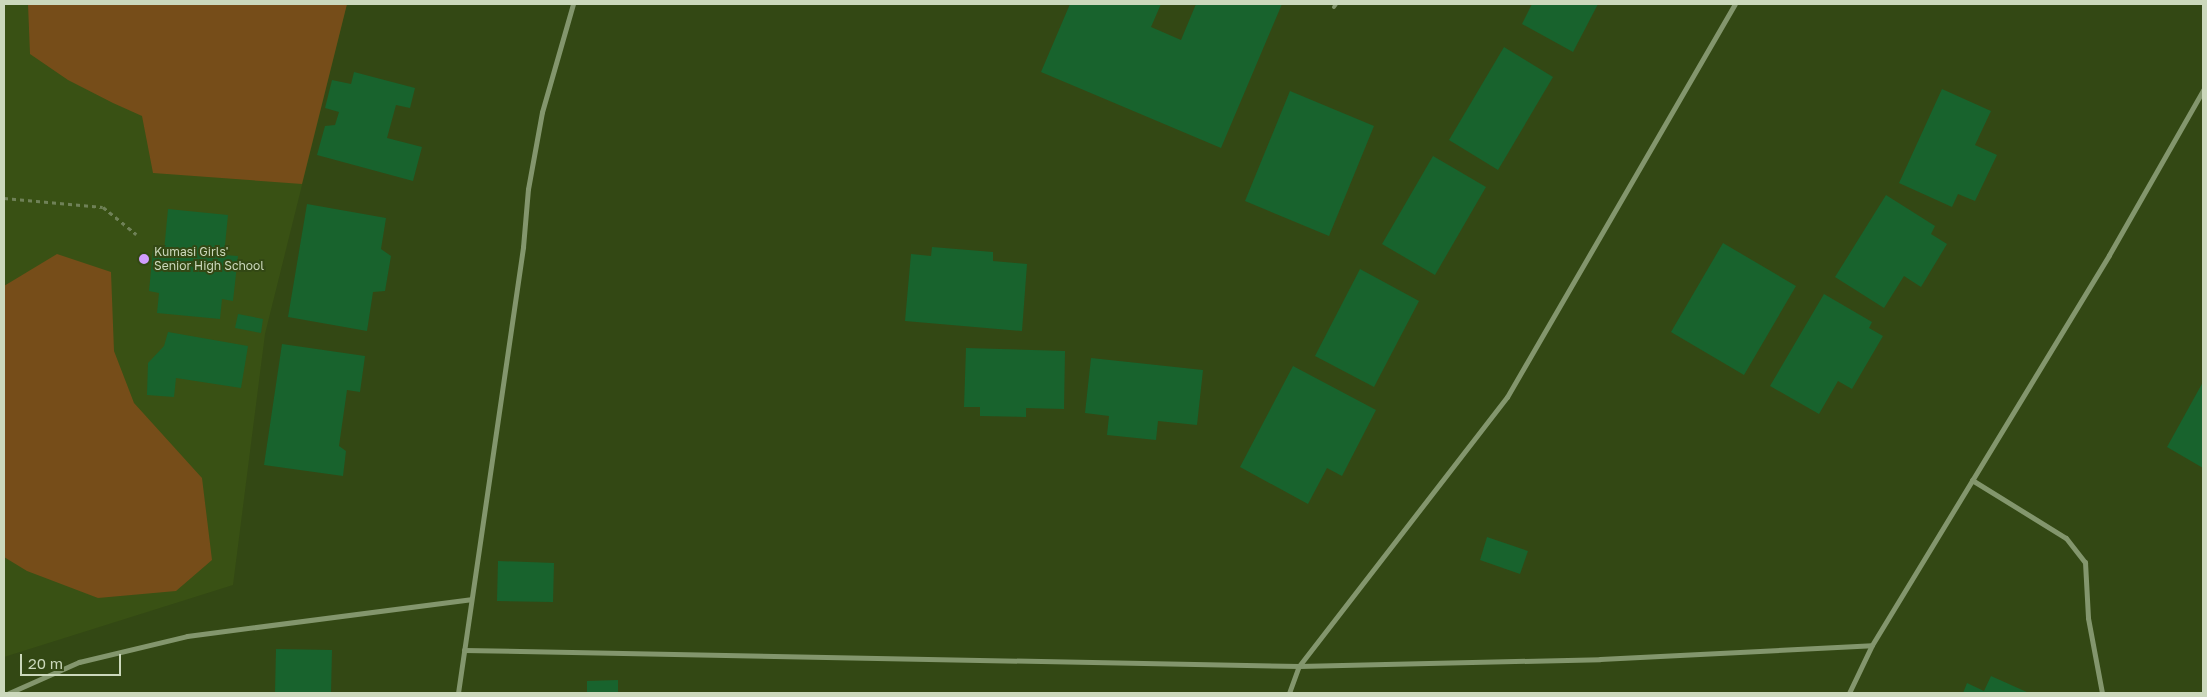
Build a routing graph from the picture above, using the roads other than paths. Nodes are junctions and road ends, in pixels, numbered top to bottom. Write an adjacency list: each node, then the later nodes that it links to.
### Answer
1 (573, 4): 5 (street)
2 (1735, 4): 8 (street)
3 (2203, 90): 4 (street)
4 (1972, 480): 6 (street); 13 (street)
5 (471, 599): 7 (street); 9 (street)
6 (1872, 645): 8 (street); 12 (street)
7 (464, 650): 8 (street); 10 (street)
8 (1299, 666): 11 (street)
9 (9, 693)
10 (458, 693)
11 (1289, 693)
12 (1849, 693)
13 (2102, 693)

